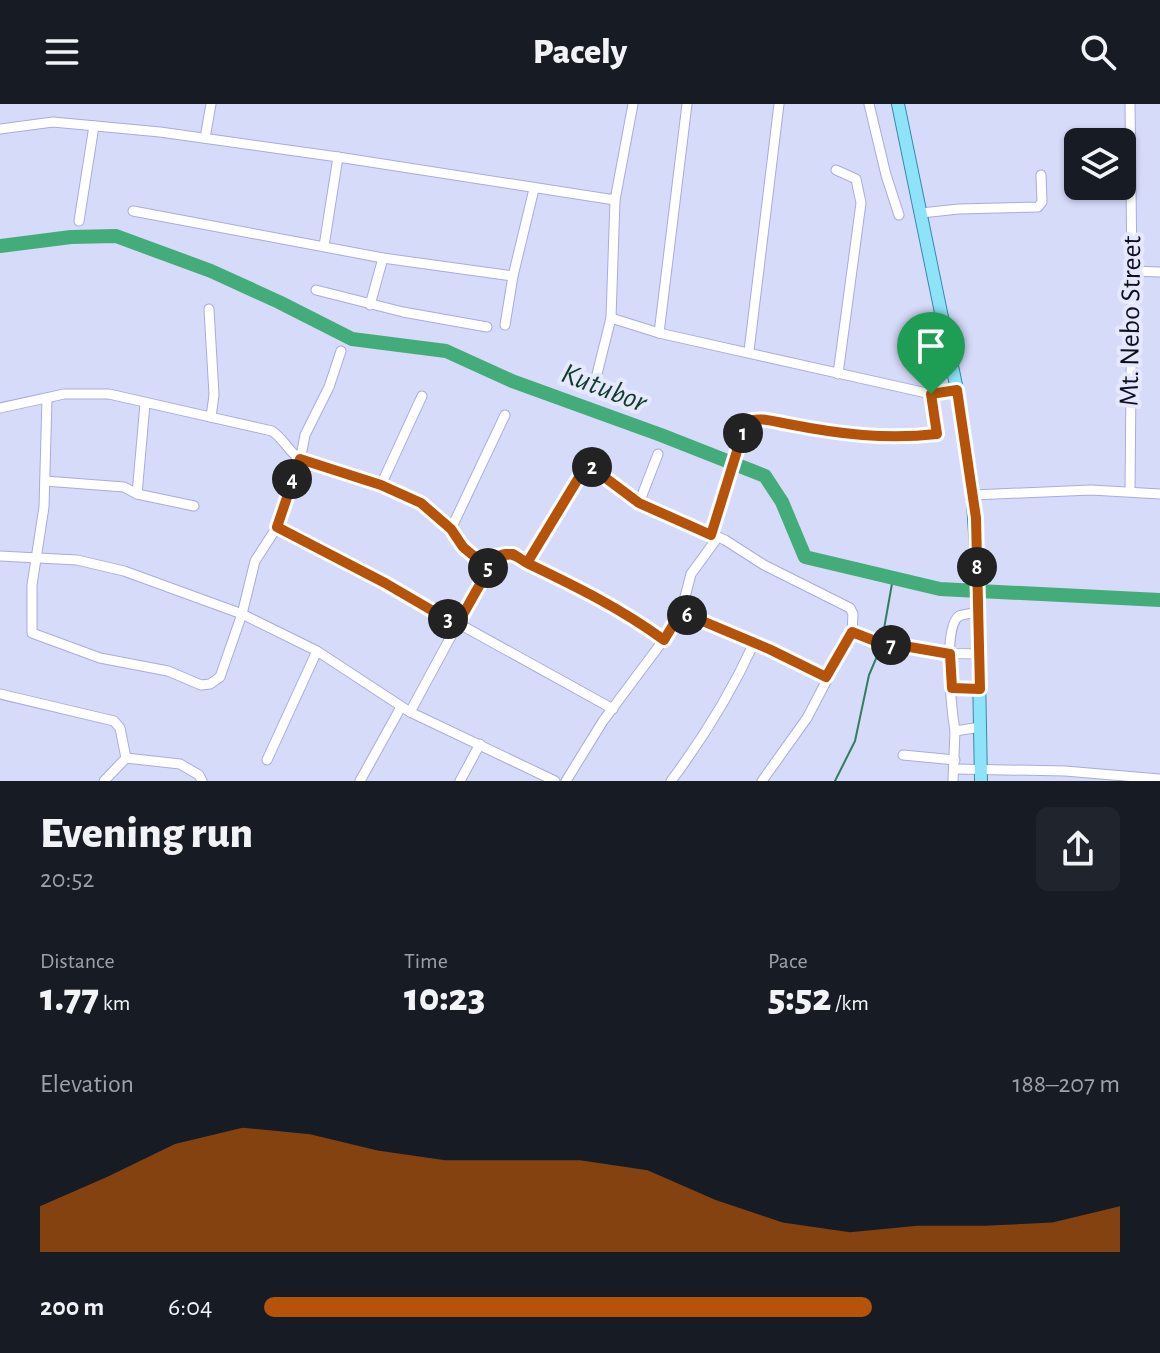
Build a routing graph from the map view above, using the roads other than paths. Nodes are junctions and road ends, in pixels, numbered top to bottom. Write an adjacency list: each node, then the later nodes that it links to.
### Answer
1 (211, 104): 10 (street)
2 (633, 104): 15 (street)
3 (687, 104): 31 (street)
4 (779, 104): 33 (street)
5 (869, 104): 18 (street)
6 (898, 104): 17 (main road)
7 (1130, 104): 22 (street, Mt. Nebo Street)
8 (94, 126): 9 (street); 10 (street); 19 (street)
9 (0, 129)
10 (205, 138): 11 (street)
11 (338, 157): 14 (street); 20 (street)
12 (836, 170): 34 (street)
13 (1041, 175): 17 (street)
14 (534, 189): 15 (street); 24 (street)
15 (615, 200): 28 (street)
16 (133, 211): 20 (street)
17 (921, 213): 36 (main road)
18 (899, 215)
19 (79, 221)
20 (324, 246): 21 (street)
21 (383, 258): 24 (street); 26 (street)
22 (1132, 271): 23 (street); 48 (street, Mt. Nebo Street)
23 (1160, 272)
24 (513, 276): 29 (street)
25 (316, 290): 26 (street)
26 (370, 305): 30 (street)
27 (209, 309): 43 (street)
28 (611, 318): 31 (street); 35 (street)
29 (505, 325)
30 (487, 327)
31 (659, 333): 33 (street)
32 (341, 351): 45 (street)
33 (749, 351): 34 (street)
34 (838, 374): 37 (street)
35 (594, 386)
36 (957, 390): 37 (street); 51 (main road)
37 (931, 394): 56 (street)
38 (422, 396): 47 (street)
39 (47, 398): 40 (street); 41 (street); 46 (street)
40 (145, 404): 43 (street); 49 (street)
41 (0, 408)
42 (505, 415): 55 (street)
43 (211, 417): 45 (street)
44 (658, 454): 52 (street)
45 (300, 459): 47 (street); 54 (street)
46 (45, 481): 49 (street); 58 (street)
47 (381, 485): 55 (street)
48 (1130, 491): 50 (street); 51 (street)
49 (137, 494): 53 (street)
50 (1160, 494)
51 (973, 495): 61 (main road)
52 (639, 503): 56 (street); 59 (street)
53 (194, 506)
54 (277, 527): 63 (street); 64 (street)
55 (451, 529): 60 (street)
56 (714, 536): 62 (street); 65 (street)
57 (0, 556): 58 (street)
58 (37, 558): 63 (street); 63 (street)
59 (527, 563): 60 (street); 66 (street)
60 (488, 568): 64 (street)
61 (978, 606): 69 (street); 70 (main road)
62 (681, 612): 66 (street); 67 (street)
63 (242, 614): 68 (street)
64 (457, 625): 75 (street); 76 (street)
65 (852, 632): 69 (street); 71 (street)
66 (664, 640): 76 (street)
67 (754, 643): 71 (street); 92 (street)
68 (317, 651): 75 (street); 82 (street)
69 (950, 654): 70 (street); 72 (street)
70 (979, 654): 73 (main road)
71 (826, 677): 93 (street)
72 (952, 688): 73 (street); 78 (street)
73 (980, 689): 77 (main road)
74 (0, 694): 81 (street)
75 (406, 709): 79 (street); 88 (street)
76 (613, 709): 91 (street)
77 (981, 727): 78 (street); 84 (main road)
78 (955, 731): 83 (street)
79 (480, 744): 89 (street); 90 (street)
80 (903, 755): 83 (street)
81 (126, 758): 86 (street); 87 (street)
82 (267, 760)
83 (955, 764): 84 (street); 94 (street)
84 (981, 774): 85 (street)
85 (1160, 779)
86 (104, 781)
87 (202, 781)
88 (360, 781)
89 (460, 781)
90 (555, 781)
91 (566, 781)
92 (671, 781)
93 (762, 781)
94 (953, 781)

